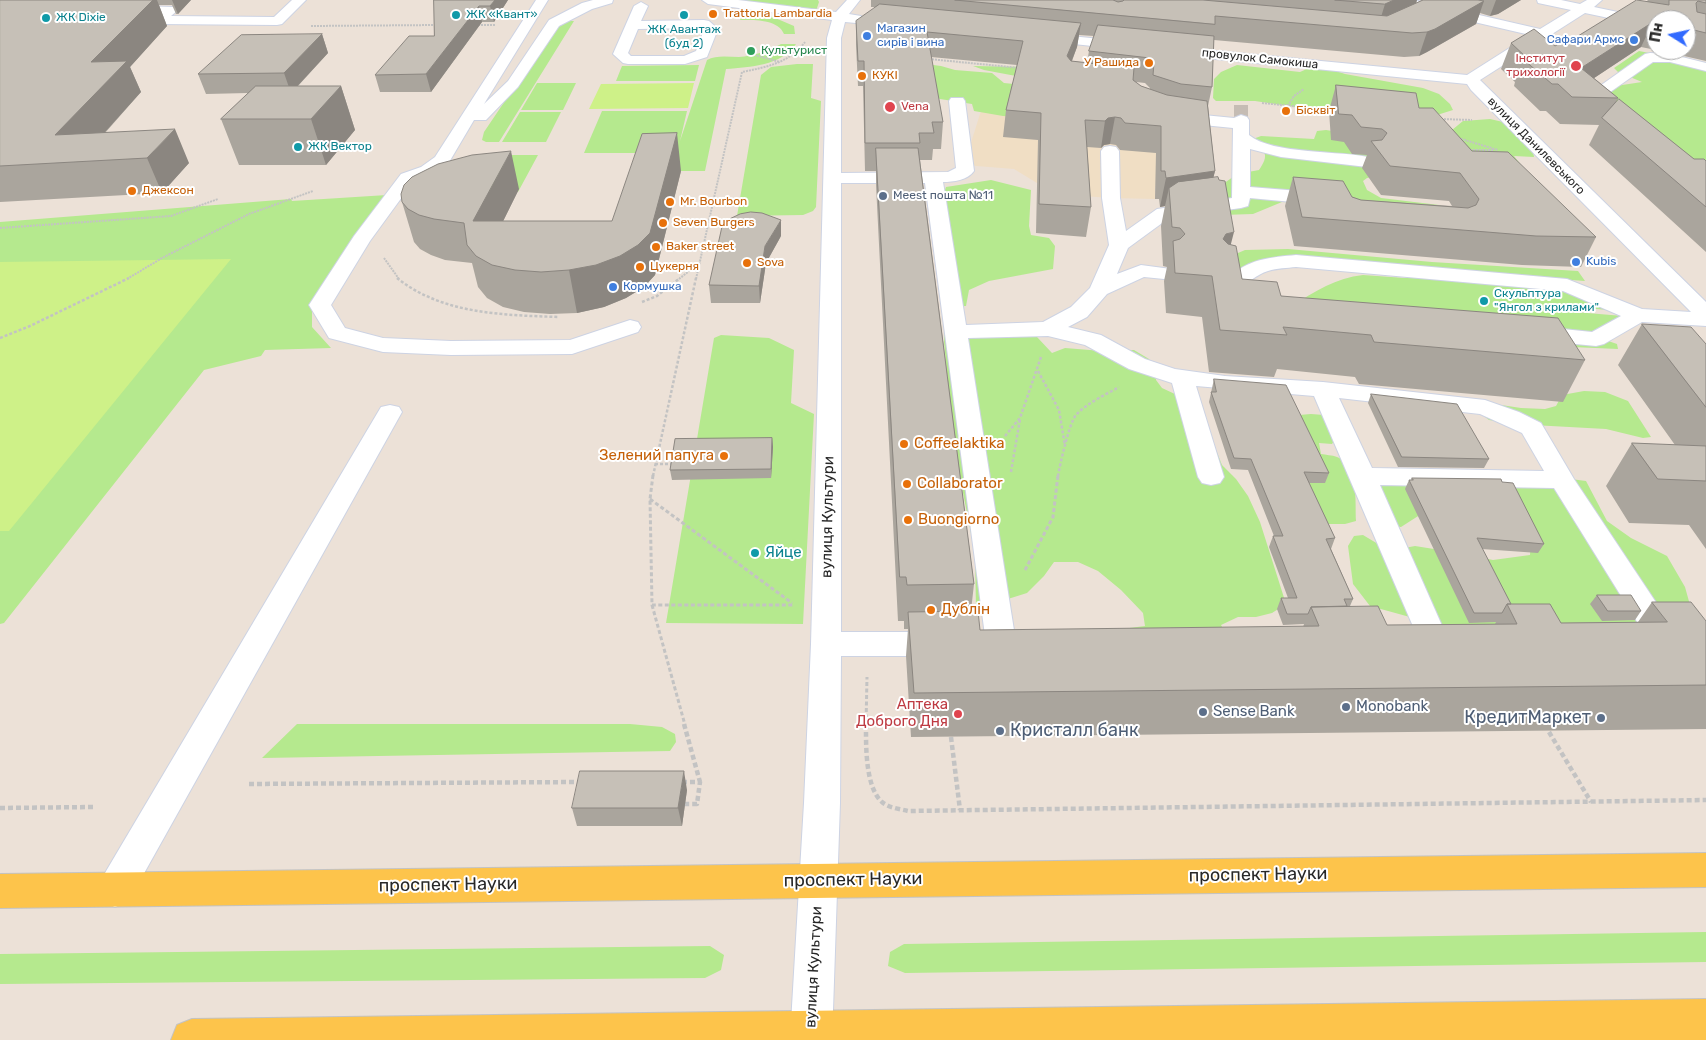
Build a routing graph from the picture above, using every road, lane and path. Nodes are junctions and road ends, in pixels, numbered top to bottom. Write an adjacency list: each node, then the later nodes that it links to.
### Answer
1 (138, 0): 2 (street)
2 (300, 0)
3 (542, 0): 19 (street)
4 (607, 0): 44 (street)
5 (708, 0): 11 (street)
6 (1397, 0): 10 (street)
7 (1544, 0): 8 (street)
8 (1589, 4): 14 (street); 20 (street)
9 (641, 6): 17 (street)
10 (1433, 8): 12 (street); 20 (street)
11 (846, 9): 13 (street); 51 (street, вулиця Культури)
12 (1415, 16)
13 (871, 20)
14 (1646, 21)
15 (444, 25): 18 (path)
16 (473, 25): 19 (path)
17 (633, 25): 17 (street)
18 (310, 26)
19 (524, 27): 44 (street)
20 (1541, 33): 32 (street)
21 (1031, 36): 22 (street)
22 (1088, 42): 23 (street); 27 (street)
23 (1145, 48)
24 (1164, 50): 32 (street, провулок Самокиша)
25 (751, 54): 29 (path)
26 (794, 56): 29 (path)
27 (1083, 57)
28 (922, 59): 31 (path)
29 (781, 62): 59 (path)
30 (1706, 67): 41 (street)
31 (1029, 68)
32 (1472, 80): 64 (street, вулиця Данилевського)
33 (1307, 88): 36 (path)
34 (957, 101): 50 (street)
35 (1260, 103): 36 (path)
36 (1288, 106): 38 (path)
37 (1154, 111): 42 (street)
38 (1341, 111)
39 (1438, 119): 40 (path)
40 (1474, 120)
41 (1622, 122)
42 (1241, 127): 49 (street); 53 (street)
43 (1453, 136): 46 (path)
44 (455, 141): 68 (street)
45 (1462, 150): 46 (path)
46 (1498, 150): 47 (path)
47 (1505, 150)
48 (1110, 151): 57 (street)
49 (1367, 162)
50 (933, 177): 51 (street); 70 (street)
51 (832, 178): 90 (street, вулиця Культури)
52 (313, 191): 72 (path)
53 (1241, 192): 55 (street); 57 (street)
54 (218, 199): 56 (path)
55 (1340, 201)
56 (0, 228)
57 (1119, 245): 62 (street)
58 (382, 254): 66 (path)
59 (700, 263): 63 (path); 79 (path)
60 (1164, 273): 62 (street)
61 (1239, 282): 65 (street)
62 (1100, 290): 69 (street)
63 (641, 302)
64 (1706, 314)
65 (1638, 315): 67 (street); 71 (street)
66 (559, 317)
67 (1706, 320)
68 (630, 328)
69 (1048, 329): 70 (street); 73 (street); 74 (path)
70 (955, 332): 81 (street)
71 (1518, 332)
72 (0, 338)
73 (1150, 369): 75 (street); 78 (path)
74 (1037, 370): 78 (path); 81 (path)
75 (1182, 378): 76 (street); 83 (street)
76 (1323, 389): 82 (street); 84 (street)
77 (390, 412): 106 (street)
78 (1065, 448): 88 (path)
79 (655, 464): 80 (path); 85 (path)
80 (674, 464)
81 (975, 469): 88 (street)
82 (1362, 476): 84 (street); 89 (street)
83 (1211, 477)
84 (1562, 480): 87 (street)
85 (650, 500): 86 (path); 86 (path)
86 (652, 605): 96 (path)
87 (1660, 633)
88 (1009, 636): 91 (street)
89 (1431, 637)
90 (826, 644): 91 (street); 105 (street, вулиця Культури)
91 (867, 644): 103 (path)
92 (1549, 732): 99 (path)
93 (951, 737): 103 (path)
94 (582, 782): 97 (path)
95 (680, 782): 96 (path)
96 (700, 782): 100 (path)
97 (249, 784)
98 (1706, 800): 99 (path)
99 (1591, 802): 103 (path)
100 (685, 804)
101 (94, 807): 102 (path)
102 (0, 808)
103 (960, 810)
104 (1706, 870): 105 (main road, проспект Науки)
105 (818, 881): 106 (main road, проспект Науки); 109 (street, вулиця Культури)
106 (115, 890): 107 (main road, проспект Науки)
107 (0, 891)
108 (1706, 1020): 109 (main road)
109 (811, 1036): 110 (main road)
110 (192, 1040)

